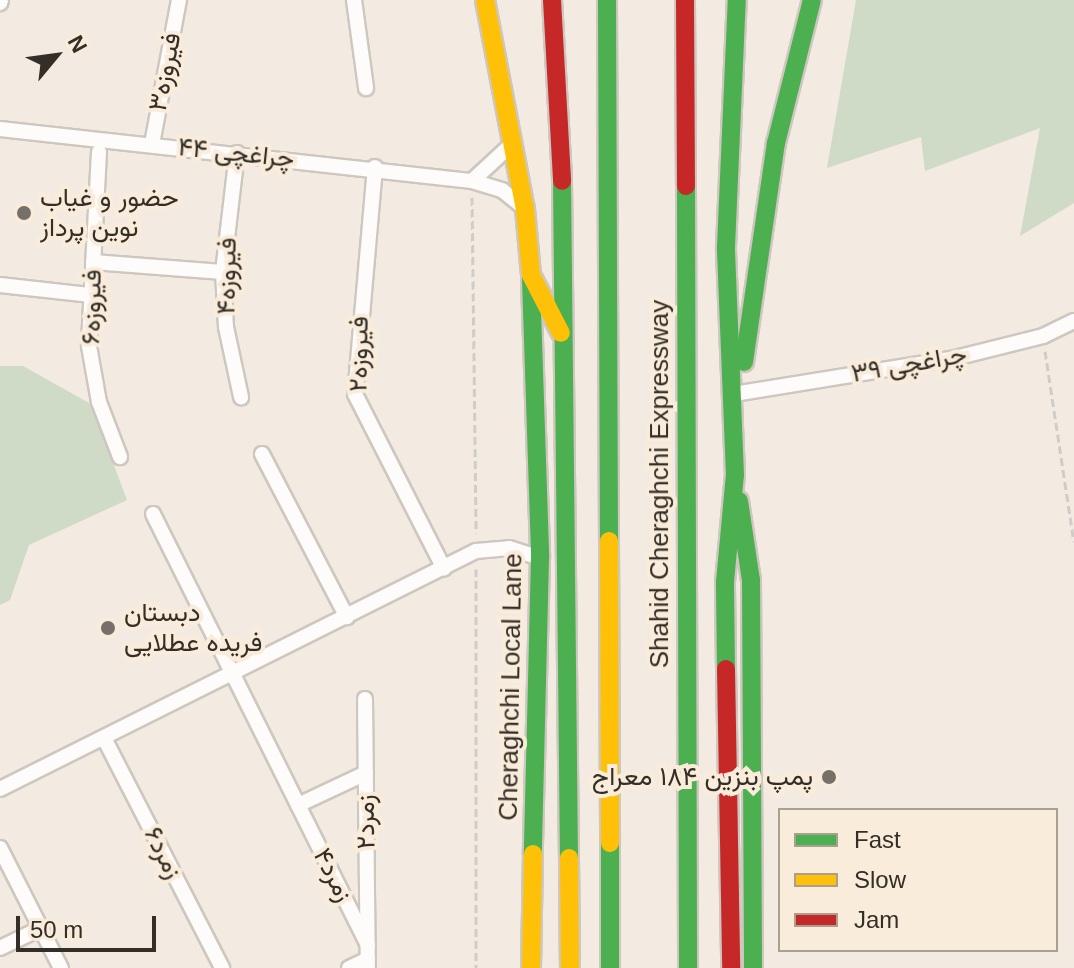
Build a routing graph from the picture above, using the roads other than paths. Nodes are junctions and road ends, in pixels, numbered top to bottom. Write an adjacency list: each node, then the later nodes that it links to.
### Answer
1 (179, 0): 11 (street, فیروزه۳)
2 (354, 0): 9 (street)
3 (485, 0): 12 (main road)
4 (552, 0): 24 (main road)
5 (607, 0): 52 (main road, Shahid Cheraghchi Expressway)
6 (685, 0): 53 (main road, Shahid Cheraghchi Expressway)
7 (737, 0): 28 (main road)
8 (812, 0): 25 (main road)
9 (366, 88)
10 (0, 129): 11 (street, چراغچی ۴۴)
11 (152, 144): 14 (street, چراغچی ۴۴)
12 (512, 144): 16 (street); 17 (main road)
13 (99, 152): 18 (street, فیروزه۶)
14 (237, 153): 15 (street, چراغچی ۴۴); 19 (street, فیروزه۴)
15 (375, 167): 16 (street, چراغچی ۴۴); 35 (street, فیروزه۲)
16 (472, 181): 17 (street, چراغچی ۴۴)
17 (525, 209): 20 (main road)
18 (93, 262): 19 (street); 22 (street, فیروزه۶)
19 (223, 272): 26 (street, فیروزه۴)
20 (531, 275): 24 (main road); 32 (main road)
21 (0, 285): 22 (street)
22 (91, 295): 30 (street, فیروزه۶)
23 (1074, 321): 25 (street, چراغچی ۳۹)
24 (563, 337): 27 (main road)
25 (740, 393): 28 (main road)
26 (241, 397)
27 (563, 412): 32 (main road, Cheraghchi Local Lane); 51 (main road)
28 (733, 437): 31 (main road)
29 (262, 454): 36 (street)
30 (120, 457)
31 (735, 475): 54 (main road); 55 (main road)
32 (538, 480): 34 (main road, Cheraghchi Local Lane)
33 (153, 514): 37 (street, زمرد۴)
34 (540, 558): 35 (street); 50 (main road, Cheraghchi Local Lane)
35 (444, 569): 36 (street)
36 (347, 617): 37 (street)
37 (232, 674): 39 (street); 42 (street, زمرد۴)
38 (365, 699): 40 (street, زمرد۲)
39 (104, 738): 41 (street); 48 (street, زمرد۶)
40 (366, 773): 42 (street); 46 (street, زمرد۲)
41 (0, 789)
42 (298, 805): 46 (street, زمرد۴)
43 (0, 848): 44 (street)
44 (41, 928): 45 (street); 47 (street)
45 (0, 948)
46 (368, 957): 49 (street)
47 (61, 968)
48 (222, 968)
49 (349, 968)
50 (531, 968)
51 (570, 968)
52 (610, 968)
53 (688, 968)
54 (731, 968)
55 (753, 968)

